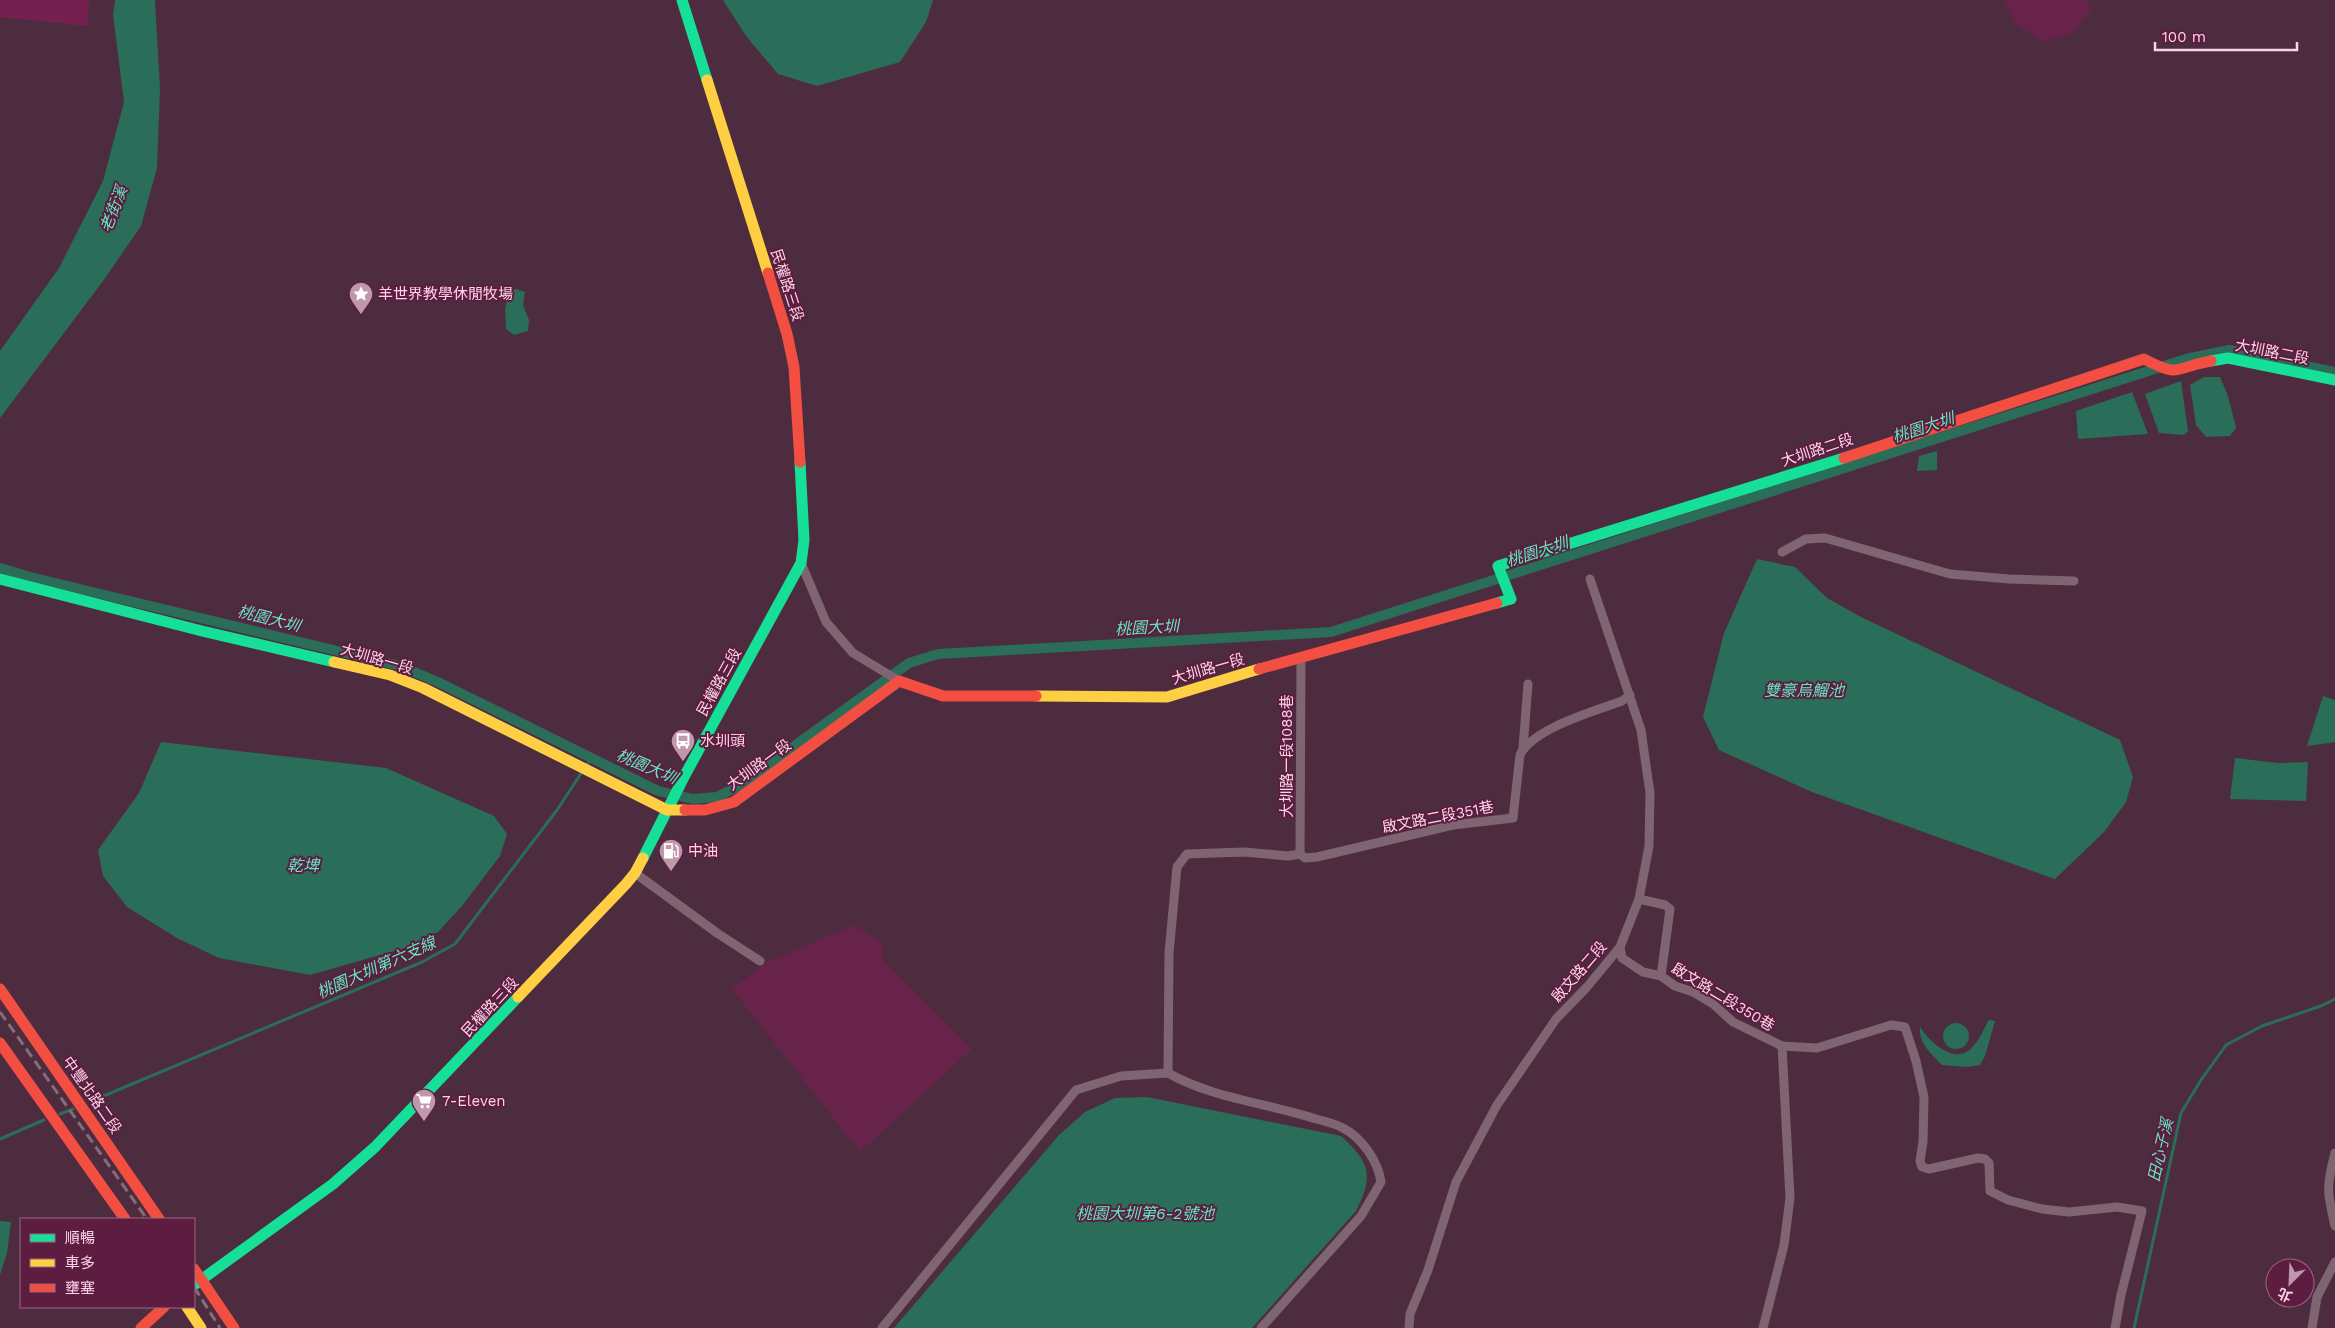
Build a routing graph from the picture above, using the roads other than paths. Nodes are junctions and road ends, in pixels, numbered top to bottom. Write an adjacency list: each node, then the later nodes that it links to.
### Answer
1 (682, 0): 4 (street, 民權路三段)
2 (2335, 380): 8 (street, 大圳路二段)
3 (1782, 552): 7 (street)
4 (801, 563): 10 (street); 14 (street, 民權路三段)
5 (0, 579): 14 (street, 大圳路一段)
6 (1590, 579): 12 (street, 啟文路二段)
7 (2074, 581)
8 (1511, 599): 9 (street, 大圳路一段)
9 (1301, 657): 10 (street, 大圳路一段); 15 (street, 大圳路一段1088巷)
10 (898, 680): 14 (street, 大圳路一段)
11 (1528, 684): 13 (street)
12 (1630, 695): 13 (street); 17 (street, 啟文路二段)
13 (1523, 748): 15 (street, 啟文路二段351巷)
14 (667, 809): 16 (street, 民權路三段)
15 (1300, 854): 24 (street)
16 (635, 873): 19 (street); 30 (street, 民權路三段)
17 (1639, 899): 18 (street, 啟文路二段); 20 (street)
18 (1620, 947): 20 (street, 啟文路二段350巷); 38 (street, 啟文路二段)
19 (760, 961)
20 (1661, 976): 23 (street, 啟文路二段350巷)
21 (0, 989): 27 (street, 中豐北路二段)
22 (0, 1044): 26 (street)
23 (1782, 1046): 39 (street); 40 (street, 啟文路二段350巷)
24 (1168, 1073): 36 (street); 37 (street)
25 (2335, 1153): 28 (street)
26 (124, 1218)
27 (158, 1218)
28 (2335, 1226)
29 (2335, 1262): 41 (street)
30 (198, 1283): 35 (street)
31 (163, 1308): 33 (street)
32 (188, 1308): 34 (street)
33 (140, 1328)
34 (201, 1328)
35 (234, 1328)
36 (882, 1328)
37 (1260, 1328)
38 (1408, 1328)
39 (1763, 1328)
40 (2115, 1328)
41 (2312, 1328)

